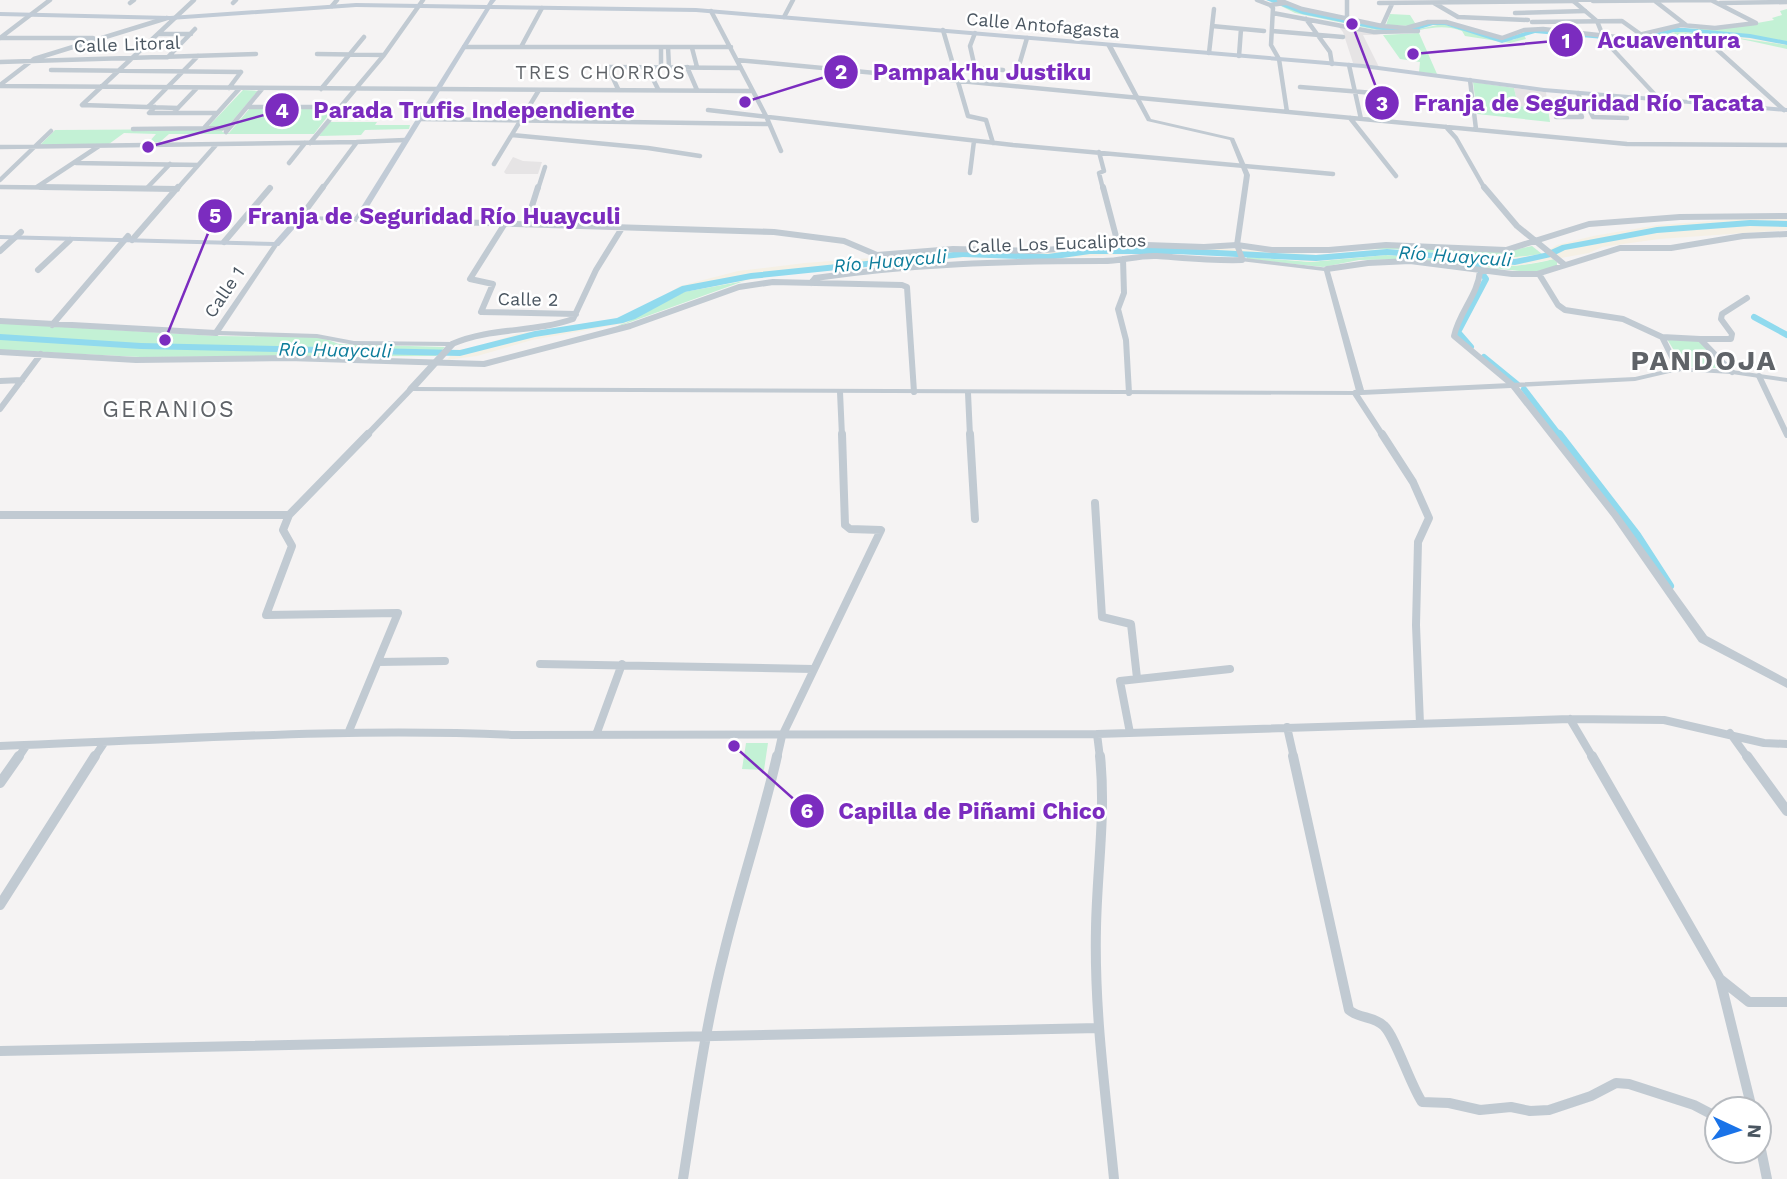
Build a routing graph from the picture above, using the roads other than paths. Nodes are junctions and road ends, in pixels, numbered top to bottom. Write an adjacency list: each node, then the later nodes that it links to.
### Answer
1 (50, 0): 33 (street)
2 (194, 0): 34 (street)
3 (423, 0): 24 (street)
4 (493, 0): 25 (main road)
5 (793, 0): 35 (street)
6 (1257, 0): 23 (street)
7 (1347, 0): 36 (street)
8 (1429, 0): 22 (street)
9 (1460, 1): 10 (street); 22 (street)
10 (1504, 1): 11 (street); 31 (street)
11 (1573, 1): 12 (street); 29 (street)
12 (1591, 1): 13 (street)
13 (1656, 1): 14 (street); 41 (street)
14 (1713, 1): 15 (street); 41 (street)
15 (1774, 1): 17 (street)
16 (1285, 2): 23 (street); 36 (street)
17 (1787, 2)
18 (319, 3): 19 (main road, Calle Antofagasta); 34 (main road, Calle Antofagasta)
19 (335, 3): 24 (main road, Calle Antofagasta)
20 (1379, 3): 21 (street)
21 (1392, 4): 22 (street); 43 (street)
22 (1434, 4): 39 (street)
23 (1270, 5): 30 (street)
24 (418, 6): 25 (main road, Calle Antofagasta); 73 (street)
25 (488, 7): 26 (main road, Calle Antofagasta); 64 (main road)
26 (542, 8): 28 (main road, Calle Antofagasta); 65 (street)
27 (1214, 9): 42 (street)
28 (711, 11): 35 (main road, Calle Antofagasta); 67 (street)
29 (1585, 11): 31 (street); 40 (street)
30 (1273, 13): 38 (street); 49 (street)
31 (1515, 13): 39 (street)
32 (0, 14): 33 (main road, Calle Antofagasta)
33 (30, 15): 37 (main road, Calle Antofagasta); 59 (street)
34 (176, 17): 37 (main road, Calle Antofagasta); 52 (street)
35 (784, 17): 47 (main road, Calle Antofagasta)
36 (1347, 17): 43 (street)
37 (167, 18): 60 (street)
38 (1306, 19): 50 (street); 54 (street)
39 (1530, 21): 40 (street); 46 (street)
40 (1597, 21): 55 (street); 62 (street)
41 (1687, 25): 55 (street)
42 (1212, 26): 45 (street); 69 (street)
43 (1381, 26): 46 (street)
44 (195, 29): 53 (street)
45 (1241, 29): 48 (street); 75 (street)
46 (1542, 29): 62 (street)
47 (943, 30): 51 (main road, Calle Antofagasta); 96 (street)
48 (1264, 30)
49 (1272, 31): 54 (street); 79 (street)
50 (1418, 31)
51 (975, 33): 61 (main road, Calle Antofagasta); 92 (street)
52 (158, 34): 53 (street); 77 (street)
53 (191, 34): 76 (street)
54 (1317, 35): 58 (street); 83 (street)
55 (1643, 36): 62 (street)
56 (1702, 36): 123 (street)
57 (364, 37): 72 (street)
58 (1343, 37)
59 (0, 38): 60 (street)
60 (103, 38): 81 (street)
61 (1027, 38): 63 (main road, Calle Antofagasta); 82 (street)
62 (1604, 38): 117 (street)
63 (1109, 45): 69 (main road, Calle Antofagasta); 116 (street)
64 (464, 47): 65 (street); 109 (main road)
65 (521, 47): 66 (street)
66 (664, 47): 68 (street); 86 (street); 87 (street)
67 (731, 47): 68 (street); 78 (street)
68 (692, 48): 89 (street)
69 (1209, 53): 75 (main road, Calle Antofagasta)
70 (256, 54): 74 (street, Calle Litoral)
71 (317, 54): 72 (street)
72 (350, 55): 73 (street); 105 (street)
73 (384, 55): 106 (street)
74 (198, 56): 76 (street, Calle Litoral); 94 (street)
75 (1239, 56): 79 (main road, Calle Antofagasta)
76 (168, 57): 77 (street, Calle Litoral)
77 (132, 58): 81 (street, Calle Litoral); 93 (street)
78 (737, 60): 90 (street); 96 (street)
79 (1279, 60): 83 (main road, Calle Antofagasta); 126 (street)
80 (0, 62): 81 (street, Calle Litoral)
81 (29, 62): 97 (street)
82 (1020, 62)
83 (1332, 64): 84 (main road, Calle Antofagasta)
84 (1349, 65): 95 (main road, Calle Antofagasta); 113 (street)
85 (647, 67): 86 (street); 107 (street); 108 (street)
86 (662, 67): 87 (street)
87 (669, 67): 88 (street)
88 (687, 67): 89 (street); 111 (street)
89 (697, 67): 90 (street)
90 (741, 68): 112 (street)
91 (51, 70): 93 (street)
92 (1003, 70)
93 (118, 71): 94 (street); 98 (street)
94 (184, 71): 99 (street); 101 (street)
95 (1470, 80): 115 (main road, Calle Antofagasta); 139 (street)
96 (959, 81): 116 (street); 146 (street)
97 (0, 86): 98 (street)
98 (100, 87): 99 (street); 118 (street)
99 (167, 88): 100 (street); 118 (street)
100 (197, 88): 101 (street); 124 (street)
101 (229, 88): 103 (street)
102 (1300, 88): 113 (street)
103 (239, 89): 104 (street); 127 (street)
104 (262, 89): 105 (street); 119 (street)
105 (321, 89): 106 (street)
106 (354, 89): 109 (street); 120 (street)
107 (618, 89): 108 (street); 110 (street)
108 (658, 89): 111 (street)
109 (439, 90): 110 (street); 132 (main road)
110 (539, 90): 134 (street)
111 (697, 90): 112 (street)
112 (752, 91): 128 (street)
113 (1355, 91): 114 (street); 133 (street)
114 (1374, 93)
115 (1578, 93): 117 (main road, Calle Antofagasta); 121 (street)
116 (1137, 98): 126 (street); 160 (street)
117 (1659, 99): 123 (main road, Calle Antofagasta)
118 (148, 107): 124 (street)
119 (247, 107): 120 (street); 137 (street)
120 (339, 107): 145 (street)
121 (1586, 108): 125 (street); 129 (street); 131 (street)
122 (708, 110): 128 (street)
123 (1785, 110)
124 (176, 111): 127 (street)
125 (1621, 111)
126 (1287, 112): 130 (street)
127 (218, 113): 137 (street)
128 (766, 116): 135 (street); 143 (street)
129 (1556, 117)
130 (1350, 118): 133 (street); 164 (street)
131 (1627, 118)
132 (420, 119): 134 (street); 142 (main road)
133 (1361, 119): 136 (street)
134 (522, 120): 135 (street); 141 (street)
135 (769, 124): 152 (street)
136 (1446, 127): 139 (street); 185 (street)
137 (204, 128): 138 (street)
138 (133, 129)
139 (1476, 129): 148 (street)
140 (51, 131): 151 (street)
141 (512, 135): 154 (street); 158 (street)
142 (405, 140): 144 (street); 173 (main road)
143 (974, 141): 146 (street); 162 (street)
144 (357, 142): 145 (street); 172 (street, Calle 1)
145 (307, 143): 147 (street); 156 (street)
146 (993, 143): 153 (street)
147 (216, 145): 149 (street); 159 (street)
148 (1787, 145)
149 (99, 146): 151 (street); 155 (street)
150 (0, 147): 151 (street)
151 (35, 147): 165 (street)
152 (781, 151)
153 (1100, 152): 160 (street); 186 (street)
154 (700, 156)
155 (76, 163): 157 (street); 167 (street)
156 (289, 163)
157 (170, 164): 159 (street); 168 (street)
158 (494, 164)
159 (198, 165): 170 (street)
160 (1244, 166): 163 (street); 187 (street)
161 (545, 167): 175 (street)
162 (970, 173)
163 (1333, 174)
164 (1396, 176)
165 (0, 180)
166 (0, 187): 167 (street)
167 (37, 187): 168 (street)
168 (147, 188): 170 (street)
169 (270, 188): 183 (street)
170 (177, 189): 181 (street)
171 (1787, 216): 185 (street)
172 (300, 218): 173 (main road); 184 (main road, Calle 1)
173 (357, 219): 174 (street)
174 (504, 225): 175 (street); 198 (street, Calle 2)
175 (526, 225): 176 (street)
176 (622, 228): 186 (street); 198 (street)
177 (0, 231): 179 (main road)
178 (1787, 234): 191 (street, Calle Los Eucaliptos)
179 (17, 235): 180 (main road); 181 (main road); 182 (main road); 188 (street)
180 (0, 237)
181 (130, 238): 182 (main road); 183 (main road); 200 (street)
182 (70, 240): 193 (street)
183 (225, 240): 184 (main road)
184 (278, 242): 201 (street, Calle 1)
185 (1531, 242): 187 (street); 191 (street)
186 (1118, 244): 187 (street)
187 (1238, 246): 189 (street)
188 (0, 251)
189 (1242, 259): 190 (street, Calle Los Eucaliptos); 192 (street, Calle Los Eucaliptos)
190 (1123, 260): 196 (street, Calle Los Eucaliptos); 219 (street)
191 (1565, 265): 195 (street, Calle Los Eucaliptos)
192 (1326, 269): 194 (street, Calle Los Eucaliptos); 220 (street)
193 (38, 270)
194 (1480, 271): 195 (street, Calle Los Eucaliptos); 214 (street)
195 (1539, 274): 202 (street)
196 (811, 283): 207 (street, Calle Los Eucaliptos); 217 (street)
197 (1747, 298): 203 (street)
198 (574, 316): 204 (street)
199 (0, 321): 200 (street)
200 (52, 325): 201 (street)
201 (216, 333): 204 (street)
202 (1662, 337): 203 (street); 208 (street)
203 (1700, 339): 209 (street)
204 (447, 349): 207 (street)
205 (0, 352): 206 (street, Calle Los Eucaliptos)
206 (41, 354): 207 (street, Calle Los Eucaliptos); 211 (street)
207 (435, 363): 215 (street)
208 (1678, 369): 209 (street); 214 (street)
209 (1732, 372): 210 (street)
210 (1759, 376): 212 (street); 222 (street)
211 (22, 380): 213 (street); 221 (street)
212 (1787, 380)
213 (0, 381)
214 (1515, 387): 220 (street); 234 (street)
215 (411, 389): 216 (street); 224 (street)
216 (840, 392): 217 (street); 231 (street)
217 (914, 392): 218 (street)
218 (968, 393): 219 (street); 226 (street)
219 (1129, 393): 220 (street)
220 (1358, 393): 236 (street)
221 (0, 410)
222 (1787, 435)
223 (1096, 503): 233 (street)
224 (289, 514): 225 (street); 228 (street)
225 (0, 515)
226 (975, 519)
227 (445, 661): 228 (street)
228 (378, 662): 238 (street)
229 (540, 664): 230 (street)
230 (622, 664): 231 (street); 242 (street)
231 (813, 669): 243 (street)
232 (1230, 669): 233 (street)
233 (1137, 678): 239 (street)
234 (1787, 684)
235 (1570, 719): 236 (street); 240 (street); 251 (street)
236 (1419, 724): 237 (street)
237 (1287, 727): 239 (street); 257 (street)
238 (349, 731): 242 (street); 244 (street)
239 (1129, 733): 241 (street)
240 (1730, 733): 245 (street); 249 (street)
241 (1097, 734): 243 (street); 253 (street)
242 (596, 735): 243 (street)
243 (782, 736): 254 (street)
244 (104, 743): 247 (street); 250 (street)
245 (1787, 744)
246 (0, 746): 247 (street)
247 (26, 746): 248 (street)
248 (0, 783)
249 (1787, 811)
250 (0, 905)
251 (1720, 979): 252 (street); 256 (street)
252 (1787, 1002)
253 (1099, 1028): 254 (street); 259 (street)
254 (705, 1035): 255 (street); 258 (street)
255 (0, 1051)
256 (1749, 1095)
257 (1703, 1110)
258 (683, 1179)
259 (1114, 1179)

